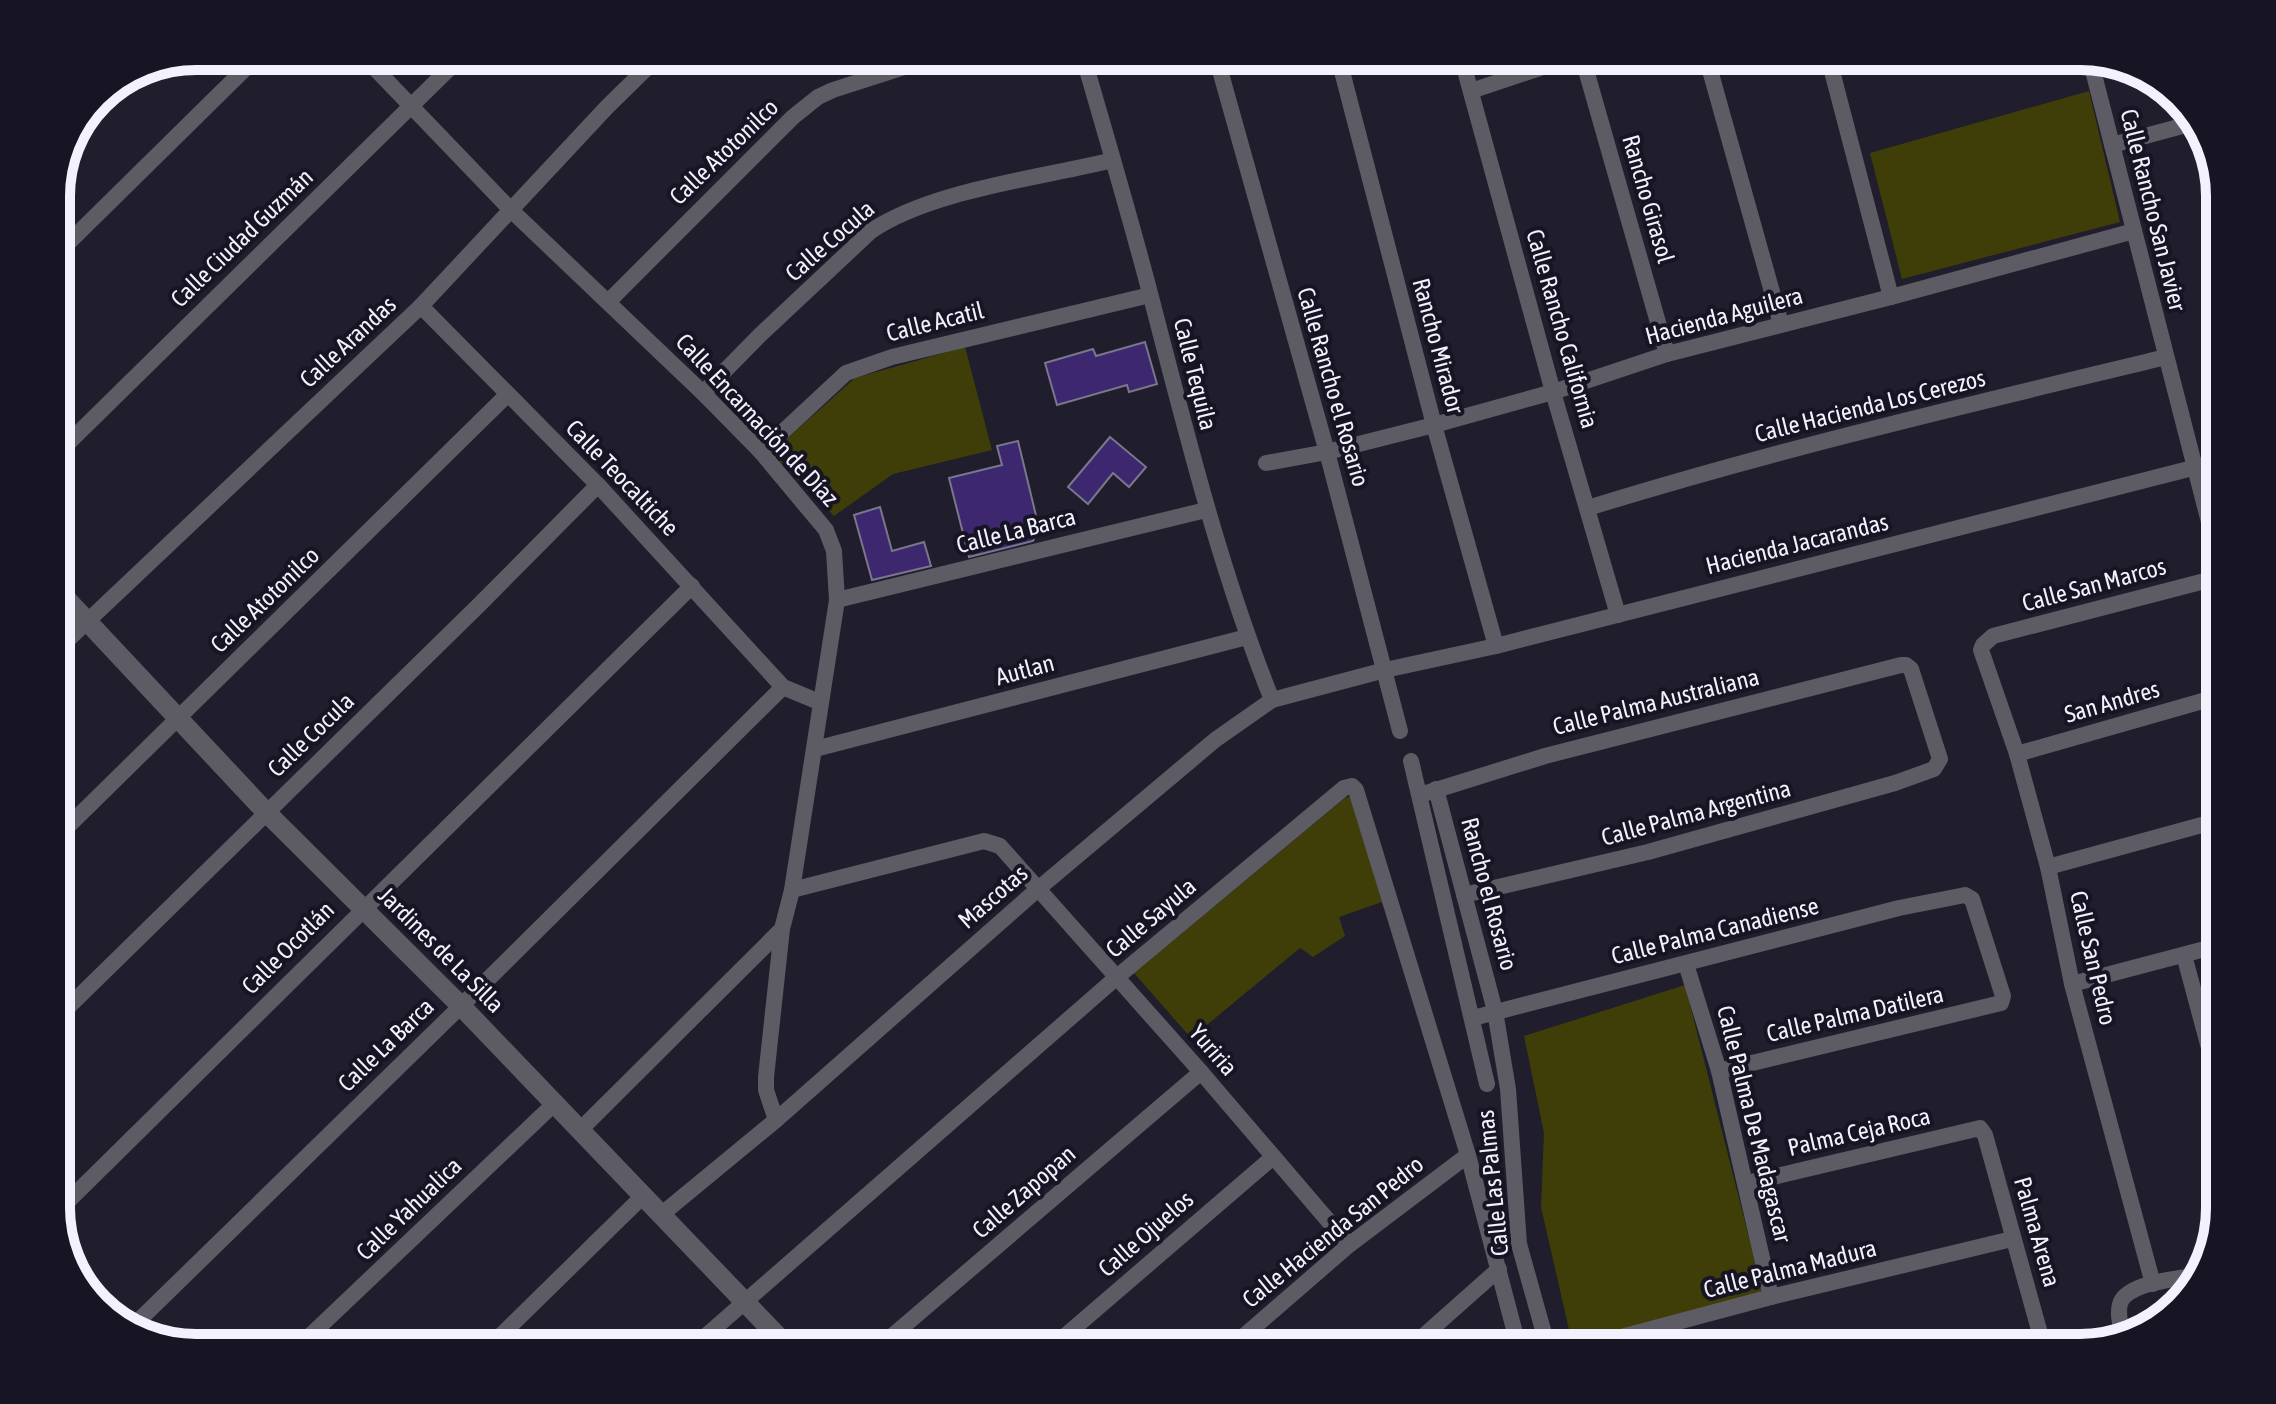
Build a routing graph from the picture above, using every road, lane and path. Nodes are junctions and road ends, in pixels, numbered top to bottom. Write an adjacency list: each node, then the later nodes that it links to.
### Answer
1 (244, 70): 22 (street)
2 (376, 70): 16 (street, Calle Encarnación de Díaz)
3 (448, 70): 16 (street, Calle Ciudad Guzmán)
4 (645, 70): 20 (street, Calle Arandas)
5 (895, 70): 25 (street, Calle Atotonilco)
6 (1087, 70): 19 (street, Calle Tequila)
7 (1220, 70): 36 (street, Calle Rancho el Rosario)
8 (1342, 70): 33 (street, Rancho Mirador)
9 (1465, 70): 15 (street, Calle Rancho California)
10 (1534, 70): 15 (street)
11 (1586, 70): 28 (street, Rancho Girasol)
12 (1710, 70): 27 (street)
13 (1832, 70): 24 (street)
14 (2093, 71): 18 (street, Calle Rancho San Javier)
15 (1471, 91): 30 (street, Calle Rancho California)
16 (411, 106): 20 (street, Calle Encarnación de Díaz); 34 (street, Calle Ciudad Guzmán)
17 (2184, 125): 18 (street)
18 (2112, 145): 21 (street, Calle Rancho San Javier)
19 (1113, 160): 23 (street, Calle Tequila); 31 (street, Calle Cocula)
20 (511, 210): 25 (street, Calle Encarnación de Díaz); 26 (street, Calle Arandas)
21 (2134, 231): 24 (street, Hacienda Aguilera); 29 (street, Calle Rancho San Javier)
22 (70, 241)
23 (1150, 295): 35 (street, Calle Acatil); 42 (street, Calle Tequila)
24 (1891, 297): 27 (street, Hacienda Aguilera)
25 (609, 301): 31 (street, Calle Encarnación de Díaz)
26 (421, 306): 32 (street, Calle Teocaltiche); 49 (street, Calle Arandas)
27 (1781, 324): 28 (street, Hacienda Aguilera)
28 (1667, 354): 30 (street, Hacienda Aguilera)
29 (2166, 357): 39 (street, Calle Rancho San Javier); 41 (street, Calle Hacienda Los Cerezos)
30 (1553, 392): 33 (street, Hacienda Aguilera); 41 (street, Calle Rancho California)
31 (703, 393): 35 (street, Calle Encarnación de Díaz)
32 (507, 395): 40 (street, Calle Teocaltiche); 60 (street, Calle Atotonilco)
33 (1434, 425): 36 (street, Hacienda Aguilera); 53 (street, Rancho Mirador)
34 (70, 441)
35 (761, 452): 46 (street, Calle Encarnación de Díaz)
36 (1327, 452): 37 (street, Hacienda Aguilera); 55 (street, Calle Rancho el Rosario)
37 (1266, 463)
38 (2206, 464): 39 (street, Hacienda Jacarandas)
39 (2193, 466): 43 (street, Calle Rancho San Javier); 48 (street, Hacienda Jacarandas)
40 (598, 485): 45 (street, Calle Teocaltiche); 67 (street, Calle Cocula)
41 (1588, 508): 48 (street, Calle Rancho California)
42 (1206, 510): 46 (street, Calle La Barca); 51 (street, Calle Tequila)
43 (2206, 514)
44 (2206, 581): 52 (street, Calle San Marcos)
45 (692, 586): 56 (street, Calle Teocaltiche); 74 (street, Calle Ocotlán)
46 (837, 600): 59 (street, Calle Encarnación de Díaz)
47 (70, 602): 49 (street, Jardines de La Silla)
48 (1618, 615): 53 (street, Hacienda Jacarandas)
49 (88, 620): 50 (street, Calle Arandas); 60 (street, Jardines de La Silla)
50 (70, 637)
51 (1247, 637): 57 (street, Calle Tequila); 62 (street, Autlan)
52 (1983, 645): 63 (street, Calle San Pedro)
53 (1496, 646): 55 (street, Hacienda Jacarandas)
54 (1906, 665): 65 (street, Calle Palma Australiana); 73 (street, Calle Palma Argentina)
55 (1385, 670): 57 (street, Mascotas); 61 (street, Calle Rancho el Rosario)
56 (783, 687): 59 (street); 83 (street, Calle La Barca)
57 (1272, 700): 71 (street, Mascotas)
58 (2206, 700): 63 (street, San Andres)
59 (819, 702): 62 (street, Calle Encarnación de Díaz)
60 (180, 717): 67 (street, Jardines de La Silla); 68 (street, Calle Atotonilco)
61 (1400, 731)
62 (815, 749): 72 (street, Calle Encarnación de Díaz)
63 (2017, 754): 70 (street, Calle San Pedro)
64 (1411, 761): 66 (street)
65 (1436, 789): 66 (street, Calle Palma Australiana); 73 (street, Rancho el Rosario)
66 (1420, 795): 85 (street)
67 (265, 811): 74 (street, Jardines de La Silla); 82 (street, Calle Cocula)
68 (70, 824)
69 (2206, 824): 70 (street)
70 (2048, 867): 80 (street, Calle San Pedro)
71 (1038, 889): 72 (street); 79 (street, Yuriria); 91 (street, Mascotas)
72 (792, 890): 75 (street, Calle Encarnación de Díaz)
73 (1464, 895): 84 (street, Rancho el Rosario)
74 (363, 908): 83 (street, Jardines de La Silla); 98 (street, Calle Ocotlán)
75 (782, 929): 91 (street, Calle Encarnación de Díaz); 92 (street)
76 (2206, 949): 77 (street)
77 (2184, 955): 80 (street); 86 (street)
78 (1686, 964): 81 (street, Calle Palma Canadiense); 84 (street, Calle Palma Canadiense); 87 (street, Calle Palma De Madagascar)
79 (1117, 977): 88 (street, Yuriria); 94 (street, Calle Sayula); 106 (street, Calle Sayula)
80 (2072, 984): 104 (street, Calle San Pedro)
81 (2001, 1003): 87 (street, Calle Palma Datilera)
82 (70, 1005)
83 (461, 1006): 90 (street, Jardines de La Silla); 107 (street, Calle La Barca)
84 (1495, 1011): 85 (street, Calle Palma Canadiense); 118 (street, Calle Las Palmas)
85 (1473, 1018): 89 (street)
86 (2206, 1037)
87 (1719, 1071): 96 (street, Calle Palma De Madagascar)
88 (1201, 1072): 95 (street, Yuriria); 113 (street, Calle Zapopan)
89 (1487, 1084)
90 (554, 1104): 92 (street, Jardines de La Silla); 109 (street, Calle Yahualica)
91 (776, 1120): 99 (street, Mascotas)
92 (580, 1130): 97 (street, Jardines de La Silla)
93 (1981, 1130): 96 (street, Palma Ceja Roca); 100 (street, Palma Arena)
94 (1468, 1155): 101 (street, Calle Hacienda San Pedro); 102 (street)
95 (1273, 1157): 101 (street, Yuriria); 114 (street, Calle Ojuelos)
96 (1747, 1183): 105 (street, Calle Palma De Madagascar)
97 (643, 1196): 99 (street, Jardines de La Silla); 110 (street)
98 (70, 1199)
99 (662, 1214): 106 (street, Jardines de La Silla)
100 (2012, 1239): 105 (street, Calle Palma Madura); 120 (street, Palma Arena)
101 (1349, 1245): 115 (street, Calle Hacienda San Pedro)
102 (1499, 1269): 116 (street); 117 (street)
103 (2184, 1278): 104 (street)
104 (2153, 1284): 108 (street)
105 (1771, 1297): 119 (street, Calle Palma Madura)
106 (746, 1301): 111 (street, Calle Sayula); 112 (street, Jardines de La Silla)
107 (139, 1320)
108 (2121, 1327)
109 (312, 1334)
110 (502, 1334)
111 (708, 1334)
112 (776, 1334)
113 (894, 1334)
114 (1067, 1334)
115 (1246, 1334)
116 (1426, 1334)
117 (1515, 1334)
118 (1544, 1334)
119 (1632, 1334)
120 (2040, 1334)

